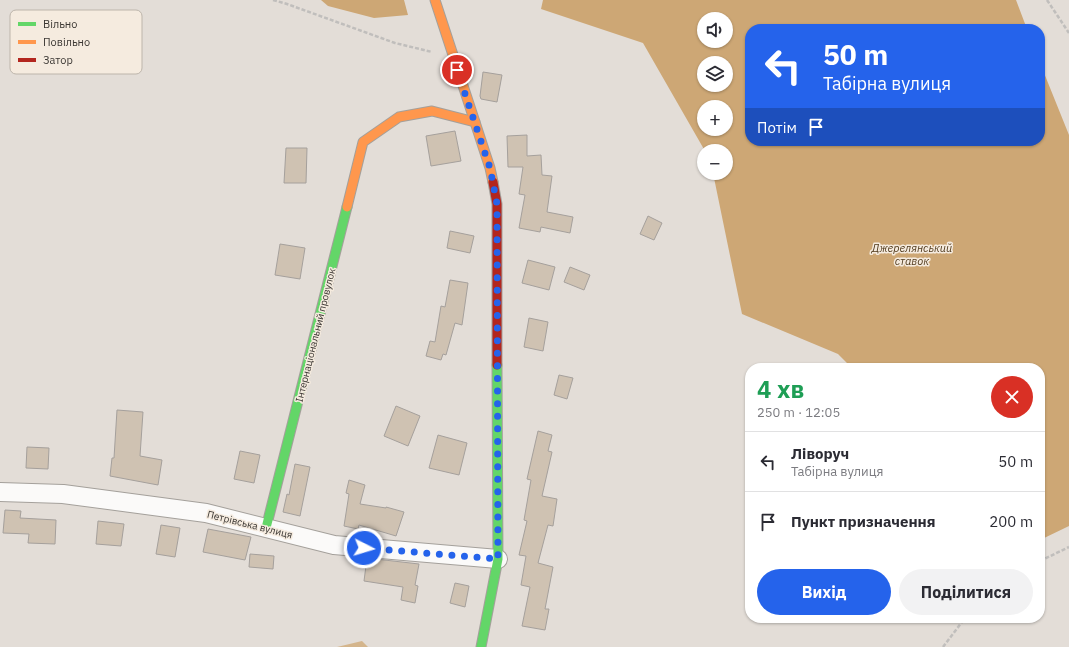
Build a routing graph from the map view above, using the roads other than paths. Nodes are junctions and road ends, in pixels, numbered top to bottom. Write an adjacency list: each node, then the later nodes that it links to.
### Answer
1 (435, 0): 2 (street)
2 (475, 122): 4 (street, Інтернаціональний провулок); 5 (street)
3 (0, 492): 4 (street, Петрівська вулиця)
4 (266, 528): 5 (street, Петрівська вулиця)
5 (498, 559): 6 (street)
6 (481, 647)

